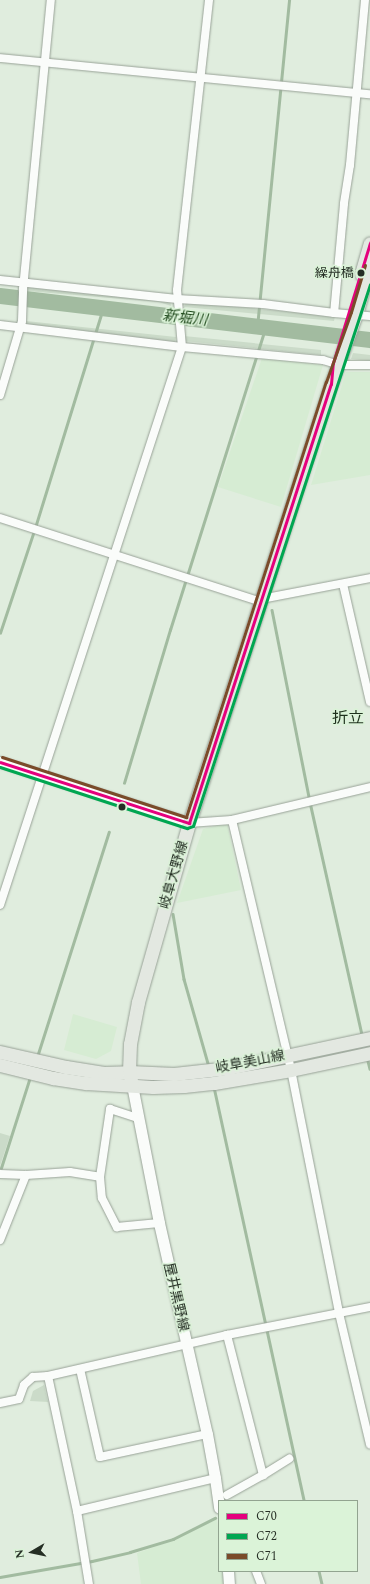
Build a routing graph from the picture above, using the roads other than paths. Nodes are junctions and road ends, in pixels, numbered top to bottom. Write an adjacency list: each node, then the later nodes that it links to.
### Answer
1 (51, 0): 5 (street)
2 (209, 0): 6 (street)
3 (365, 0): 7 (street)
4 (0, 58): 5 (street)
5 (44, 63): 6 (street); 12 (street)
6 (202, 78): 7 (street); 13 (street)
7 (357, 93): 8 (street); 14 (street)
8 (370, 94)
9 (370, 243): 15 (main road, 岐阜大野線)
10 (370, 266): 15 (main road, 岐阜大野線)
11 (0, 280): 12 (street)
12 (23, 285): 13 (street); 17 (street)
13 (177, 303): 14 (street); 19 (street)
14 (334, 313): 15 (street)
15 (352, 314): 16 (street); 20 (main road, 岐阜大野線)
16 (370, 316)
17 (21, 324): 18 (street); 19 (street); 22 (street)
18 (0, 325)
19 (182, 347): 20 (street); 24 (street)
20 (337, 362): 21 (street); 27 (main road, 岐阜大野線)
21 (370, 365)
22 (0, 395)
23 (0, 518): 24 (street)
24 (116, 555): 27 (street); 30 (street)
25 (370, 578): 26 (street)
26 (343, 584): 27 (street); 28 (street)
27 (262, 600): 33 (main road, 岐阜大野線)
28 (370, 702)
29 (0, 762): 30 (street)
30 (41, 775): 33 (street); 34 (street)
31 (370, 787): 32 (street)
32 (232, 820): 33 (street); 38 (street)
33 (189, 823): 41 (main road, 岐阜大野線)
34 (0, 905)
35 (370, 1038): 38 (main road, 岐阜美山線)
36 (0, 1052): 41 (main road)
37 (370, 1053): 40 (main road, 岐阜美山線)
38 (287, 1056): 40 (street); 41 (main road, 岐阜美山線)
39 (0, 1065): 42 (main road)
40 (291, 1070): 42 (main road, 岐阜美山線); 50 (street)
41 (129, 1072): 42 (main road, 岐阜大野線)
42 (132, 1086): 43 (main road, 屋井黒野線)
43 (138, 1118): 46 (street); 47 (main road, 屋井黒野線)
44 (0, 1174): 45 (street)
45 (26, 1175): 46 (street); 48 (street)
46 (100, 1177): 47 (street)
47 (159, 1223): 52 (main road, 屋井黒野線)
48 (0, 1240)
49 (370, 1307): 50 (street)
50 (339, 1313): 51 (street); 57 (street)
51 (227, 1336): 52 (street); 59 (street)
52 (187, 1345): 53 (street); 56 (main road, 屋井黒野線)
53 (80, 1369): 54 (street); 56 (street)
54 (48, 1376): 55 (street); 63 (street)
55 (0, 1403)
56 (207, 1434): 60 (main road, 屋井黒野線)
57 (370, 1444)
58 (288, 1459): 59 (street)
59 (263, 1475): 62 (street)
60 (215, 1478): 61 (main road, 屋井黒野線); 63 (street)
61 (223, 1500)
62 (225, 1500)
63 (78, 1511): 66 (street)
64 (228, 1572): 67 (main road)
65 (256, 1572): 68 (street)
66 (89, 1584)
67 (229, 1584)
68 (261, 1584)

